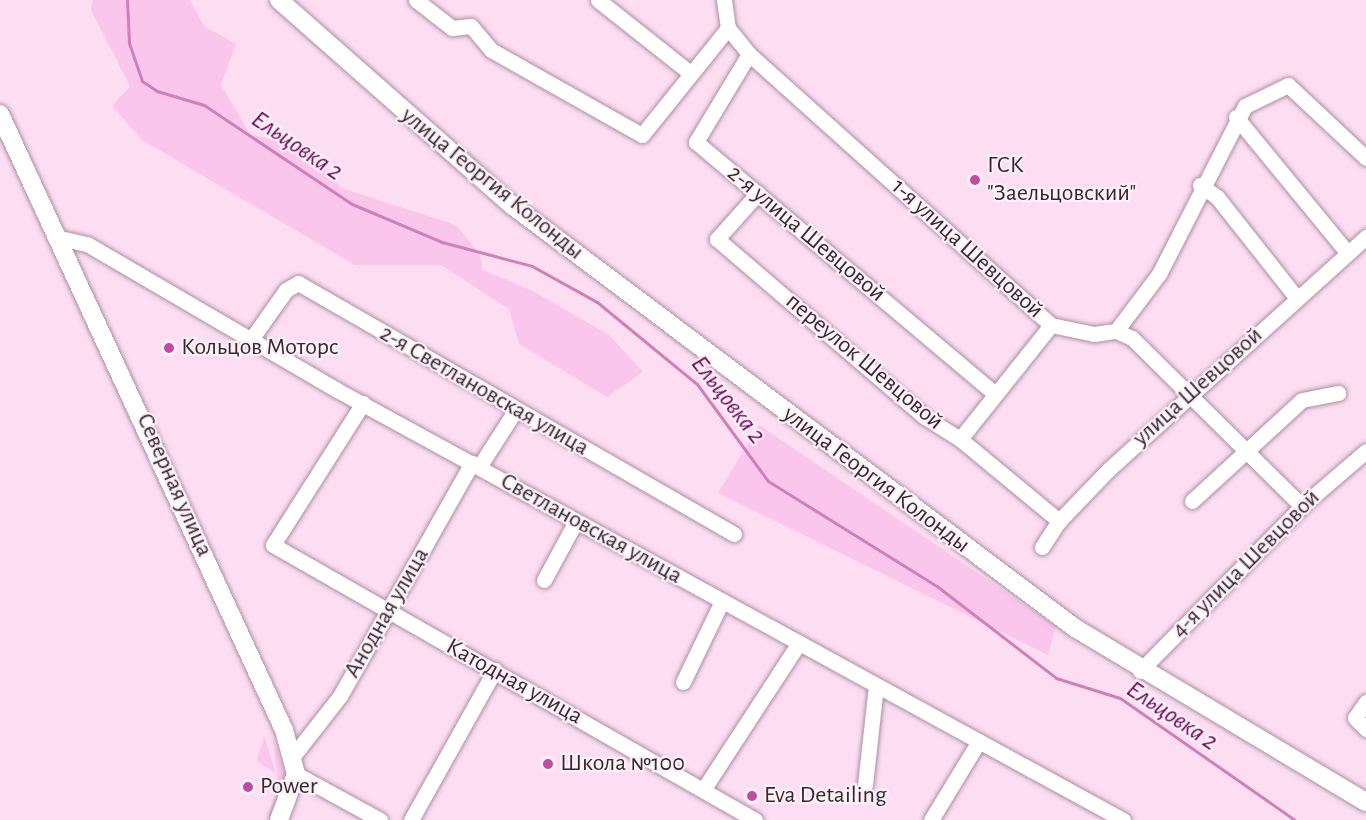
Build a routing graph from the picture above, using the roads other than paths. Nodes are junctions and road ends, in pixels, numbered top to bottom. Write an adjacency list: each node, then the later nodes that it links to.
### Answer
1 (279, 0): 40 (main road, улица Георгия Колонды)
2 (416, 0): 7 (street)
3 (598, 0): 7 (street)
4 (724, 0): 5 (street)
5 (728, 28): 6 (street, 1-я улица Шевцовой); 7 (street)
6 (749, 54): 12 (street, 2-я улица Шевцовой); 17 (street, 1-я улица Шевцовой)
7 (690, 73)
8 (0, 114): 14 (main road, Северная улица)
9 (1236, 117): 10 (street); 11 (street); 15 (street)
10 (1366, 158)
11 (1200, 186): 16 (street); 18 (street)
12 (758, 193): 20 (street, 2-я улица Шевцовой); 25 (street, переулок Шевцовой)
13 (1366, 237): 15 (street, улица Шевцовой)
14 (60, 238): 19 (street, Светлановская улица); 46 (main road, Северная улица)
15 (1346, 251): 16 (street, улица Шевцовой)
16 (1296, 297): 22 (street, улица Шевцовой)
17 (1051, 325): 18 (street, 1-я улица Шевцовой); 20 (street)
18 (1116, 331): 22 (street)
19 (252, 338): 23 (street, Светлановская улица); 24 (street, 2-я Светлановская улица)
20 (993, 392): 25 (street)
21 (1338, 393): 26 (street)
22 (1190, 394): 26 (street); 32 (street, улица Шевцовой)
23 (363, 403): 28 (street, Светлановская улица); 37 (street, Катодная улица)
24 (515, 411): 28 (street, Анодная улица); 33 (street, 2-я Светлановская улица)
25 (960, 439): 32 (street, переулок Шевцовой)
26 (1246, 450): 29 (street); 30 (street)
27 (1360, 454): 30 (street, 4-я улица Шевцовой)
28 (476, 465): 31 (street, Светлановская улица); 37 (street, Анодная улица)
29 (1192, 501)
30 (1302, 506): 40 (street, 4-я улица Шевцовой)
31 (576, 521): 35 (street); 36 (street, Светлановская улица)
32 (1059, 521): 34 (street, улица Шевцовой)
33 (734, 534)
34 (1042, 547)
35 (544, 580)
36 (722, 601): 38 (street, Светлановская улица); 41 (street)
37 (388, 612): 39 (street, Катодная улица); 46 (street, Анодная улица)
38 (799, 643): 42 (street, Светлановская улица); 48 (street)
39 (495, 670): 48 (street, Катодная улица); 52 (street)
40 (1140, 671): 49 (main road, улица Георгия Колонды)
41 (683, 682)
42 (876, 686): 45 (street, Светлановская улица); 47 (street)
43 (1366, 702): 44 (street)
44 (1361, 724)
45 (979, 741): 54 (street); 55 (street, Светлановская улица)
46 (295, 765): 50 (main road); 51 (street)
47 (865, 785)
48 (703, 790): 53 (street, Катодная улица)
49 (1366, 802)
50 (279, 820)
51 (380, 820)
52 (411, 820)
53 (755, 820)
54 (931, 820)
55 (1123, 820)

